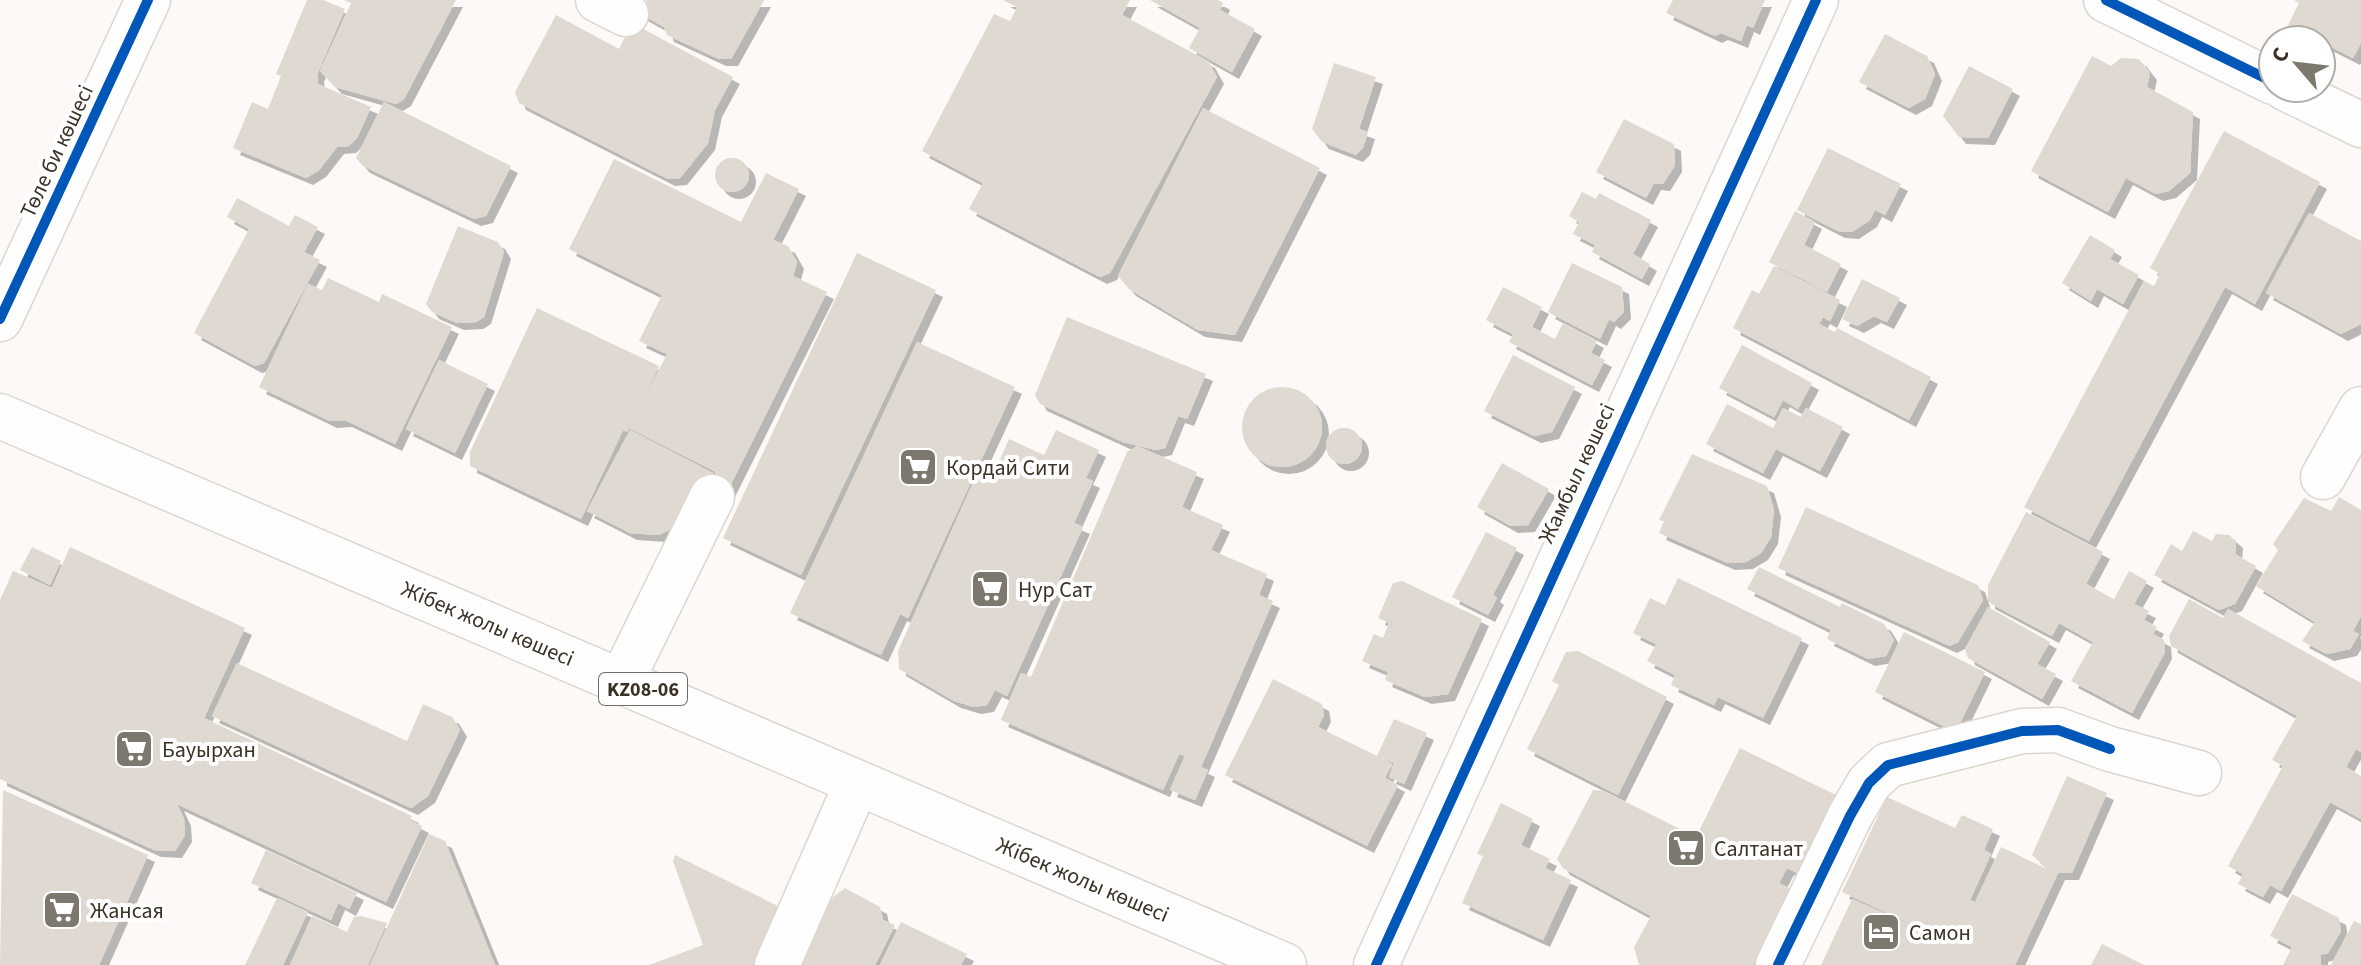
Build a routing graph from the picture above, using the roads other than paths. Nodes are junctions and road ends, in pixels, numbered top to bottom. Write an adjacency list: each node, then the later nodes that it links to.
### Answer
1 (148, 0): 7 (main road, Төле би көшесі)
2 (1816, 0): 17 (main road, Жамбыл көшесі)
3 (2106, 0): 4 (main road)
4 (2257, 74)
5 (2318, 104): 6 (main road)
6 (2361, 125)
7 (0, 319)
8 (2361, 409): 10 (main road)
9 (0, 416): 12 (main road, Жібек жолы көшесі / KZ08-06)
10 (2323, 477)
11 (712, 497): 12 (main road)
12 (622, 680): 14 (main road, Жібек жолы көшесі / KZ08-06)
13 (2199, 773): 18 (main road)
14 (857, 783): 15 (main road); 16 (main road, Жібек жолы көшесі / KZ08-06)
15 (777, 965)
16 (1284, 965)
17 (1376, 965)
18 (1778, 965)

